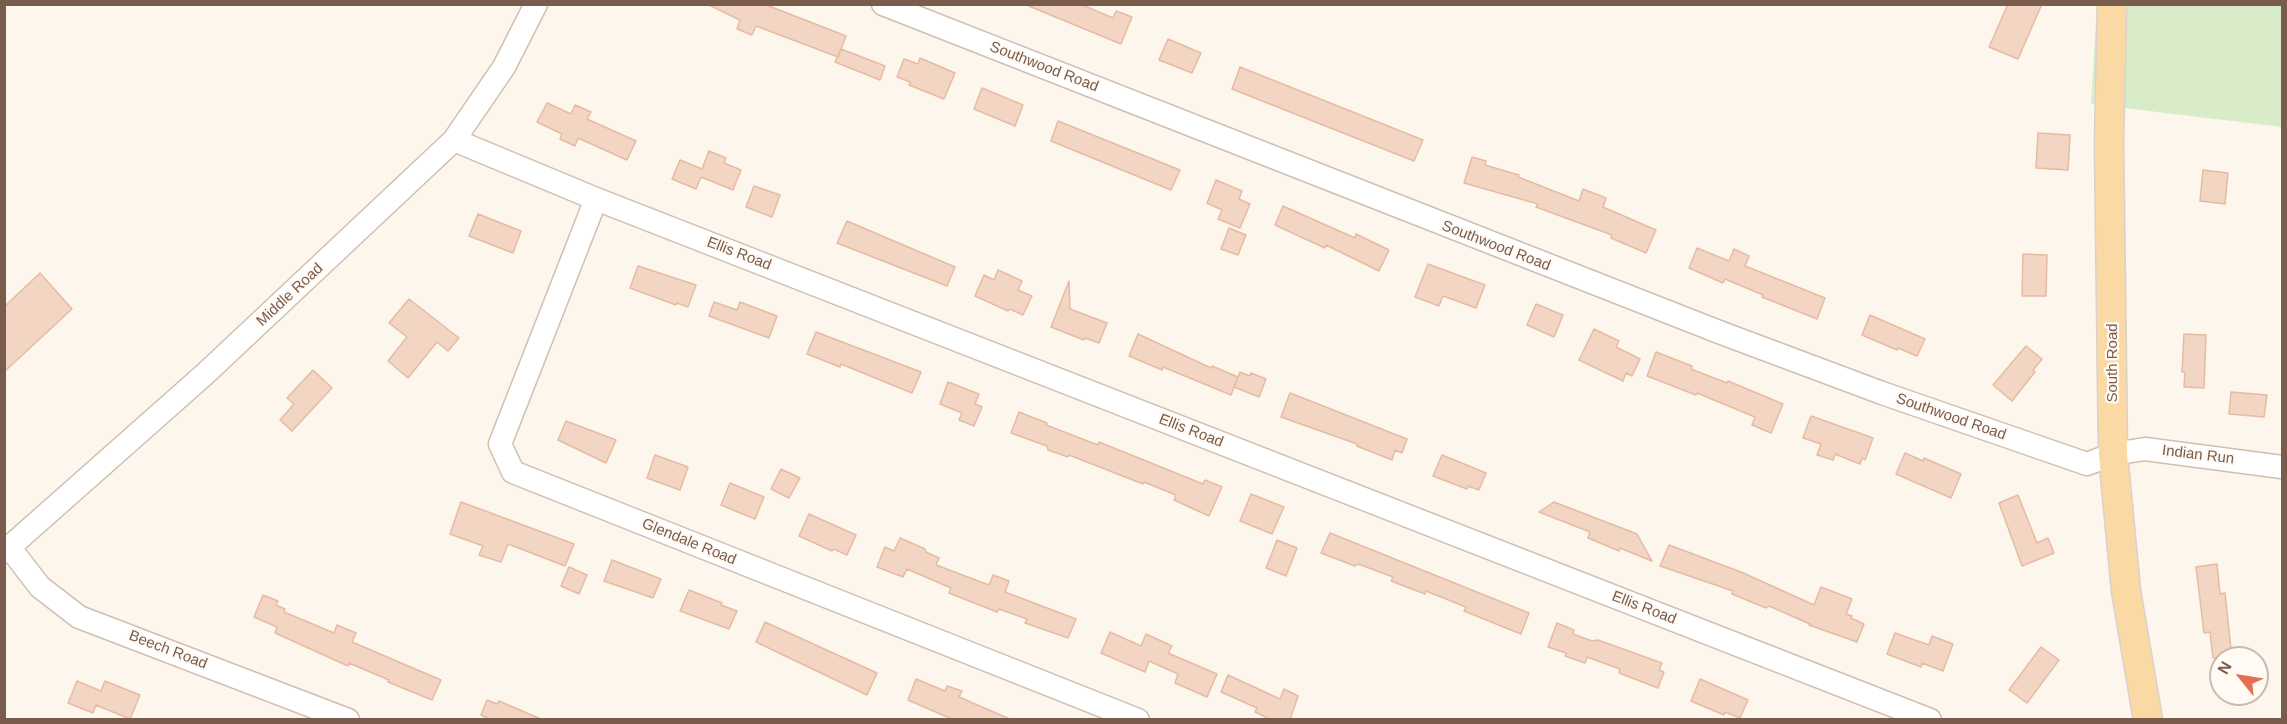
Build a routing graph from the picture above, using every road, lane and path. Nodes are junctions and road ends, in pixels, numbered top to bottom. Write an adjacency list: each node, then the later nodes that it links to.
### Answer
1 (536, 4): 4 (street, Middle Road)
2 (883, 4): 6 (street, Southwood Road)
3 (2112, 4): 6 (main road, South Road)
4 (454, 140): 5 (street, Ellis Road); 8 (street, Middle Road)
5 (596, 199): 10 (street, Glendale Road); 11 (street, Ellis Road)
6 (2114, 454): 7 (street, Indian Run); 12 (main road, South Road)
7 (2283, 467)
8 (7, 550): 9 (street, Beech Road)
9 (348, 720)
10 (1138, 720)
11 (1930, 720)
12 (2148, 720)

